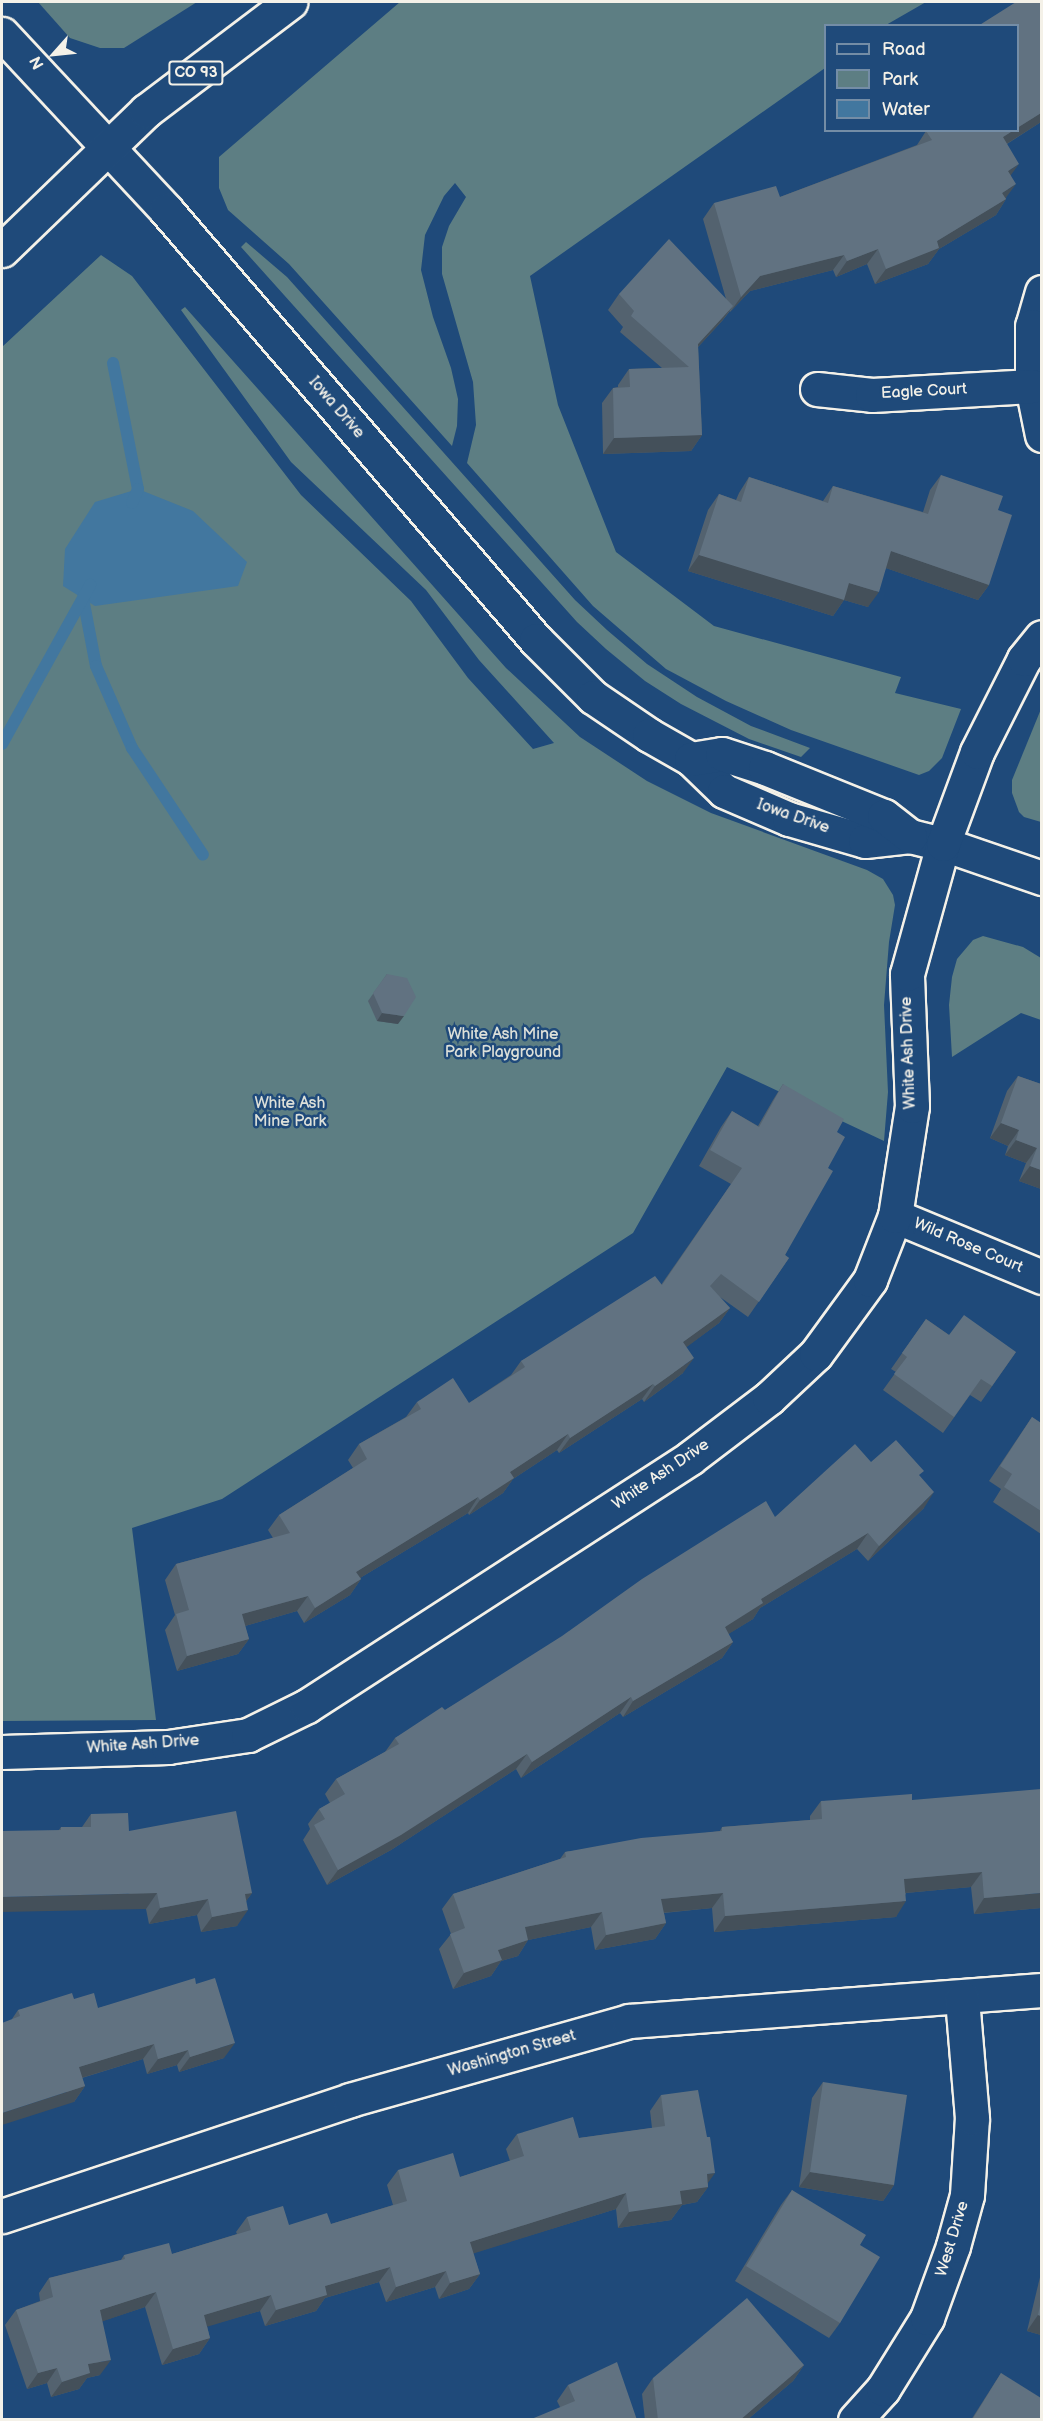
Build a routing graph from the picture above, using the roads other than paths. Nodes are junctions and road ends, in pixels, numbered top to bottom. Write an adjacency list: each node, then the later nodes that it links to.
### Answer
1 (290, 2): 3 (main road, CO 93)
2 (2, 34): 3 (main road, Iowa Drive)
3 (108, 151): 4 (main road, CO 93); 10 (main road, Iowa Drive)
4 (2, 250)
5 (1041, 292): 6 (main road)
6 (1032, 386): 7 (main road, Eagle Court); 8 (main road)
7 (817, 389)
8 (1041, 435)
9 (1041, 637): 10 (main road, White Ash Drive)
10 (943, 844): 11 (main road, Iowa Drive); 12 (main road, White Ash Drive)
11 (1041, 878)
12 (895, 1216): 13 (main road, Wild Rose Court); 14 (main road, White Ash Drive)
13 (1041, 1277)
14 (2, 1752)
15 (1041, 1990): 16 (main road, Washington Street)
16 (962, 1998): 17 (main road, Washington Street); 18 (main road, West Drive)
17 (2, 2216)
18 (855, 2420)

